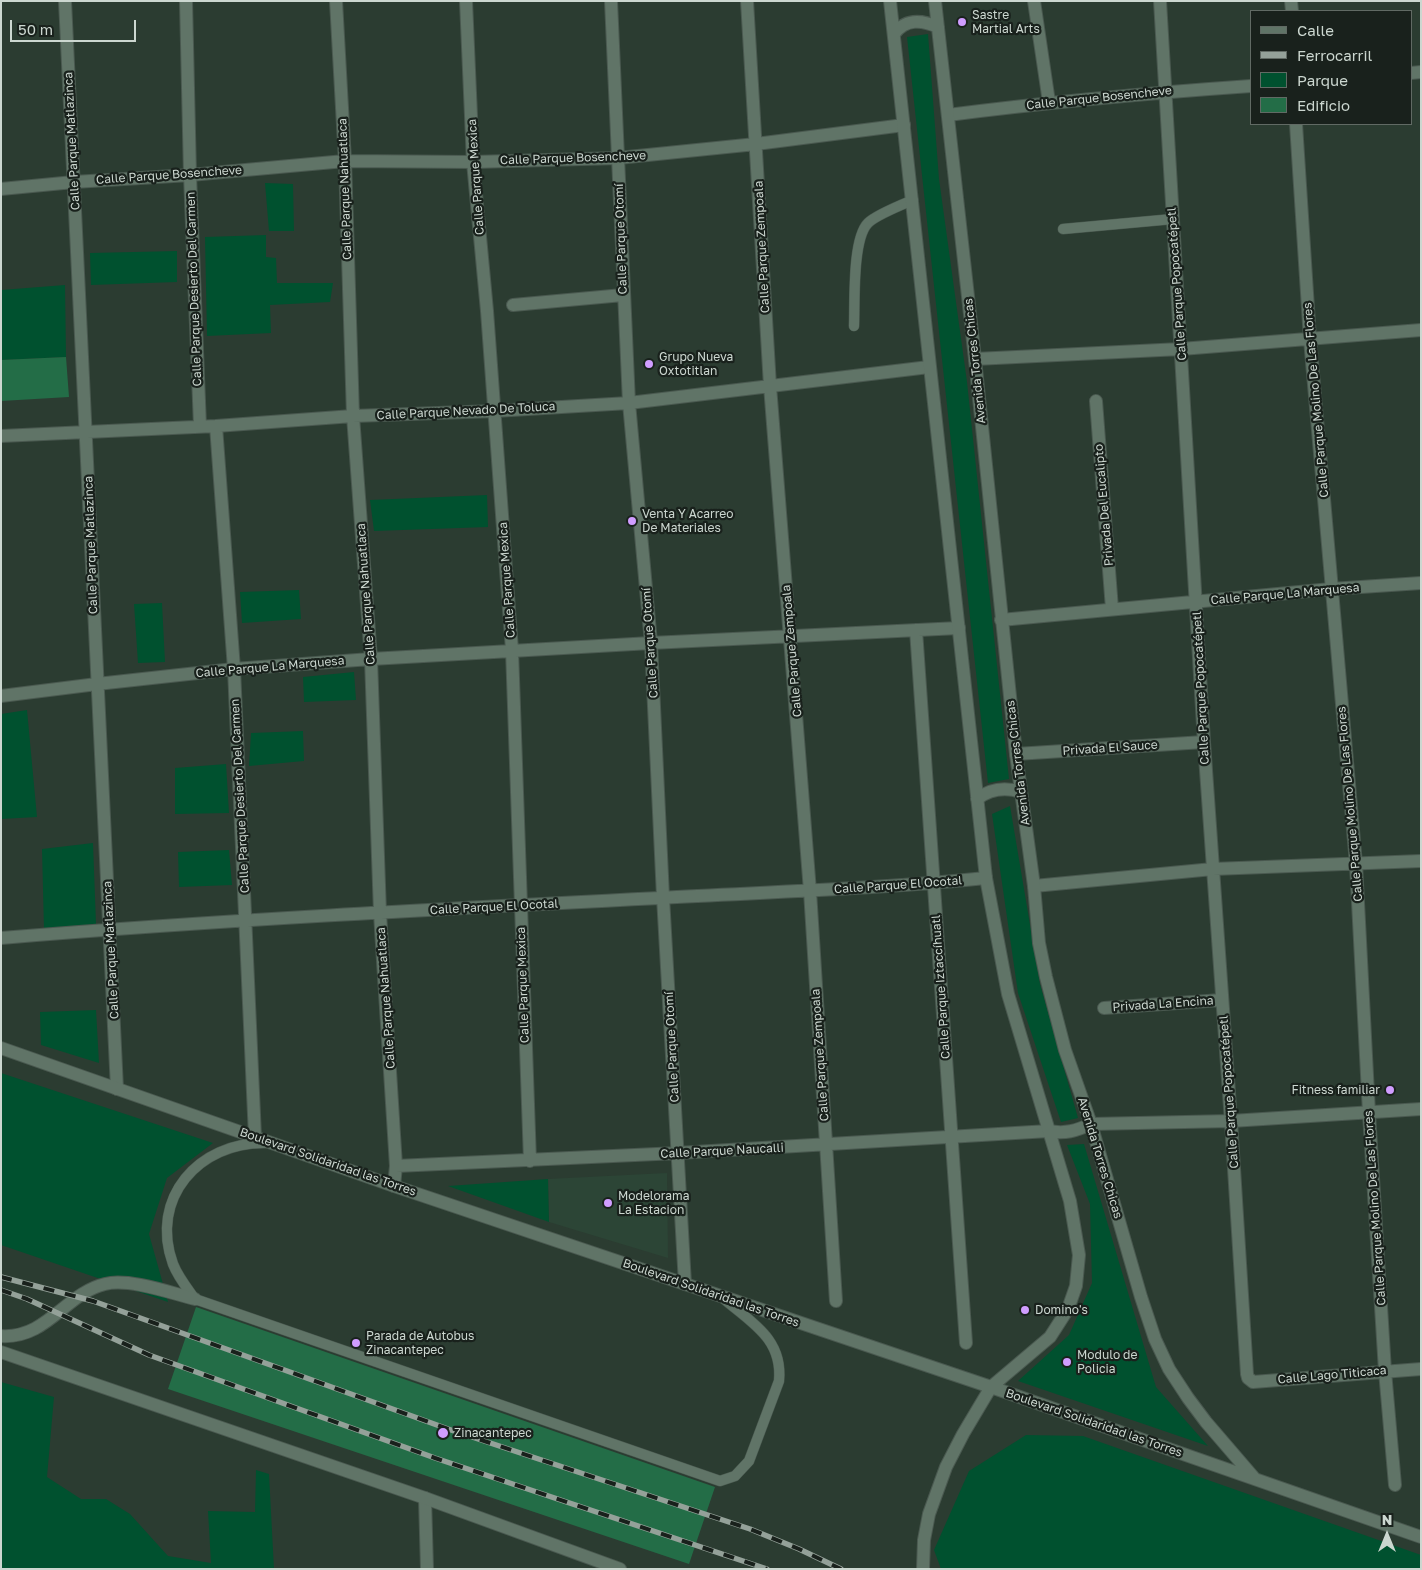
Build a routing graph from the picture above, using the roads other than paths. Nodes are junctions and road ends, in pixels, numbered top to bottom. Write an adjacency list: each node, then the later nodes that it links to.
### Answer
1 (64, 1): 24 (street, Calle Parque Matlazinca)
2 (186, 1): 23 (street, Calle Parque Desierto Del Carmen)
3 (336, 1): 21 (street, Calle Parque Nahuatlaca)
4 (466, 1): 22 (street, Calle Parque Mexica)
5 (610, 1): 20 (street, Calle Parque Otomí)
6 (747, 1): 19 (street, Calle Parque Zempoala)
7 (890, 1): 12 (street)
8 (935, 1): 11 (street, Avenida Torres Chicas)
9 (1034, 1): 15 (street)
10 (1160, 1): 14 (street, Calle Parque Popocatépetl)
11 (938, 28): 12 (street); 16 (street, Avenida Torres Chicas)
12 (894, 34): 17 (street)
13 (1250, 86): 14 (street, Calle Parque Bosencheve)
14 (1164, 92): 15 (street, Calle Parque Bosencheve); 27 (street, Calle Parque Popocatépetl)
15 (1049, 102): 16 (street, Calle Parque Bosencheve)
16 (948, 116): 35 (street, Avenida Torres Chicas)
17 (904, 125): 19 (street, Calle Parque Bosencheve); 26 (street)
18 (1296, 125): 33 (street, Calle Parque Molino De Las Flores)
19 (756, 144): 20 (street, Calle Parque Bosencheve); 37 (street, Calle Parque Zempoala)
20 (618, 158): 22 (street, Calle Parque Bosencheve); 29 (street, Calle Parque Otomí)
21 (345, 161): 22 (street, Calle Parque Bosencheve); 23 (street, Calle Parque Bosencheve); 41 (street, Calle Parque Nahuatlaca)
22 (474, 162): 40 (street, Calle Parque Mexica)
23 (190, 175): 24 (street, Calle Parque Bosencheve); 42 (street, Calle Parque Desierto Del Carmen)
24 (74, 182): 25 (street, Calle Parque Bosencheve); 44 (street, Calle Parque Matlazinca)
25 (1, 189)
26 (913, 200): 31 (lane); 36 (street)
27 (1173, 219): 28 (lane); 34 (street, Calle Parque Popocatépetl)
28 (1063, 229)
29 (623, 295): 30 (street); 39 (street, Calle Parque Otomí)
30 (513, 306)
31 (854, 326)
32 (1421, 330): 33 (street)
33 (1310, 339): 34 (street); 47 (street, Calle Parque Molino De Las Flores)
34 (1181, 349): 35 (street); 48 (street, Calle Parque Popocatépetl)
35 (975, 359): 50 (street, Avenida Torres Chicas)
36 (929, 367): 37 (street, Calle Parque Nevado De Toluca); 51 (street)
37 (770, 386): 39 (street, Calle Parque Nevado De Toluca); 53 (street, Calle Parque Zempoala)
38 (1096, 401): 49 (street, Privada Del Eucalipto)
39 (629, 403): 40 (street, Calle Parque Nevado De Toluca); 54 (street, Calle Parque Otomí)
40 (494, 411): 41 (street, Calle Parque Nevado De Toluca); 55 (street, Calle Parque Mexica)
41 (353, 416): 43 (street, Calle Parque Nevado De Toluca); 56 (street, Calle Parque Nahuatlaca)
42 (200, 426): 43 (street, Calle Parque Nevado De Toluca); 44 (street, Calle Parque Nevado De Toluca)
43 (216, 426): 57 (street, Calle Parque Desierto Del Carmen)
44 (86, 432): 45 (street, Calle Parque Nevado De Toluca); 58 (street, Calle Parque Matlazinca)
45 (1, 436)
46 (1421, 583): 47 (street, Calle Parque La Marquesa)
47 (1331, 589): 48 (street, Calle Parque La Marquesa); 65 (street, Calle Parque Molino De Las Flores)
48 (1196, 602): 49 (street, Calle Parque La Marquesa); 60 (street, Calle Parque Popocatépetl)
49 (1112, 609): 50 (street, Calle Parque La Marquesa)
50 (1001, 620): 61 (street, Avenida Torres Chicas)
51 (959, 628): 52 (street, Calle Parque La Marquesa); 63 (street)
52 (916, 630): 53 (street, Calle Parque La Marquesa); 68 (street, Calle Parque Iztaccíhuatl)
53 (791, 637): 54 (street, Calle Parque La Marquesa); 70 (street, Calle Parque Zempoala)
54 (651, 643): 55 (street, Calle Parque La Marquesa); 71 (street, Calle Parque Otomí)
55 (512, 650): 56 (street, Calle Parque La Marquesa); 72 (street, Calle Parque Mexica)
56 (371, 659): 57 (street, Calle Parque La Marquesa); 73 (street, Calle Parque Nahuatlaca)
57 (234, 669): 58 (street, Calle Parque La Marquesa); 74 (street, Calle Parque Desierto Del Carmen)
58 (96, 684): 59 (street, Calle Parque La Marquesa); 75 (street, Calle Parque Matlazinca)
59 (1, 696)
60 (1204, 742): 61 (street, Privada El Sauce); 66 (street, Calle Parque Popocatépetl)
61 (1016, 754): 62 (street, Avenida Torres Chicas)
62 (1020, 792): 63 (street); 69 (street, Avenida Torres Chicas)
63 (977, 799): 67 (street)
64 (1421, 861): 65 (street)
65 (1356, 864): 66 (street); 82 (street, Calle Parque Molino De Las Flores)
66 (1213, 869): 69 (street); 77 (street, Calle Parque Popocatépetl)
67 (986, 878): 68 (street, Calle Parque El Ocotal); 85 (street)
68 (935, 884): 70 (street, Calle Parque El Ocotal); 86 (street, Calle Parque Iztaccíhuatl)
69 (1034, 886): 84 (street, Avenida Torres Chicas)
70 (810, 891): 71 (street, Calle Parque El Ocotal); 89 (street, Calle Parque Zempoala)
71 (663, 898): 72 (street, Calle Parque El Ocotal); 90 (street, Calle Parque Otomí)
72 (520, 905): 73 (street, Calle Parque El Ocotal); 91 (street, Calle Parque Mexica)
73 (380, 913): 74 (street, Calle Parque El Ocotal); 92 (street, Calle Parque Nahuatlaca)
74 (246, 920): 75 (street, Calle Parque El Ocotal); 87 (street, Calle Parque Desierto Del Carmen)
75 (110, 929): 76 (street, Calle Parque El Ocotal); 80 (street, Calle Parque Matlazinca)
76 (1, 938)
77 (1222, 1000): 78 (street, Privada La Encina); 83 (street, Calle Parque Popocatépetl)
78 (1104, 1008)
79 (1, 1048): 80 (street, Boulevard Solidaridad las Torres)
80 (117, 1089): 87 (street, Boulevard Solidaridad las Torres)
81 (1421, 1109): 82 (street)
82 (1369, 1113): 83 (street); 102 (street, Calle Parque Molino De Las Flores)
83 (1231, 1121): 84 (street); 103 (street, Calle Parque Popocatépetl)
84 (1091, 1124): 85 (street, Calle Parque Naucalli); 105 (street, Avenida Torres Chicas)
85 (1049, 1131): 86 (street, Calle Parque Naucalli); 104 (street)
86 (950, 1136): 89 (street, Calle Parque Naucalli); 99 (street, Calle Parque Iztaccíhuatl)
87 (255, 1137): 88 (street, Boulevard Solidaridad las Torres)
88 (274, 1143): 93 (street, Boulevard Solidaridad las Torres); 96 (lane)
89 (826, 1145): 90 (street, Calle Parque Naucalli); 97 (street, Calle Parque Zempoala)
90 (678, 1154): 91 (street, Calle Parque Naucalli); 94 (street, Calle Parque Otomí)
91 (530, 1161): 92 (street, Calle Parque Naucalli)
92 (396, 1166): 93 (street, Calle Parque Nahuatlaca)
93 (394, 1186): 94 (street, Boulevard Solidaridad las Torres)
94 (685, 1284): 95 (street, Boulevard Solidaridad las Torres)
95 (721, 1296): 96 (lane); 104 (street, Boulevard Solidaridad las Torres)
96 (196, 1299): 98 (street)
97 (836, 1301)
98 (1, 1336)
99 (966, 1343)
100 (1, 1352): 107 (street)
101 (1421, 1369): 102 (street, Calle Lago Titicaca)
102 (1385, 1371): 103 (street, Calle Lago Titicaca); 106 (street, Calle Parque Molino De Las Flores)
103 (1247, 1374)
104 (992, 1387): 105 (street, Boulevard Solidaridad las Torres); 111 (street)
105 (1256, 1479): 108 (street, Boulevard Solidaridad las Torres)
106 (1395, 1485)
107 (424, 1498): 109 (street); 110 (street)
108 (1421, 1537)
109 (427, 1569)
110 (620, 1569)
111 (923, 1569)

